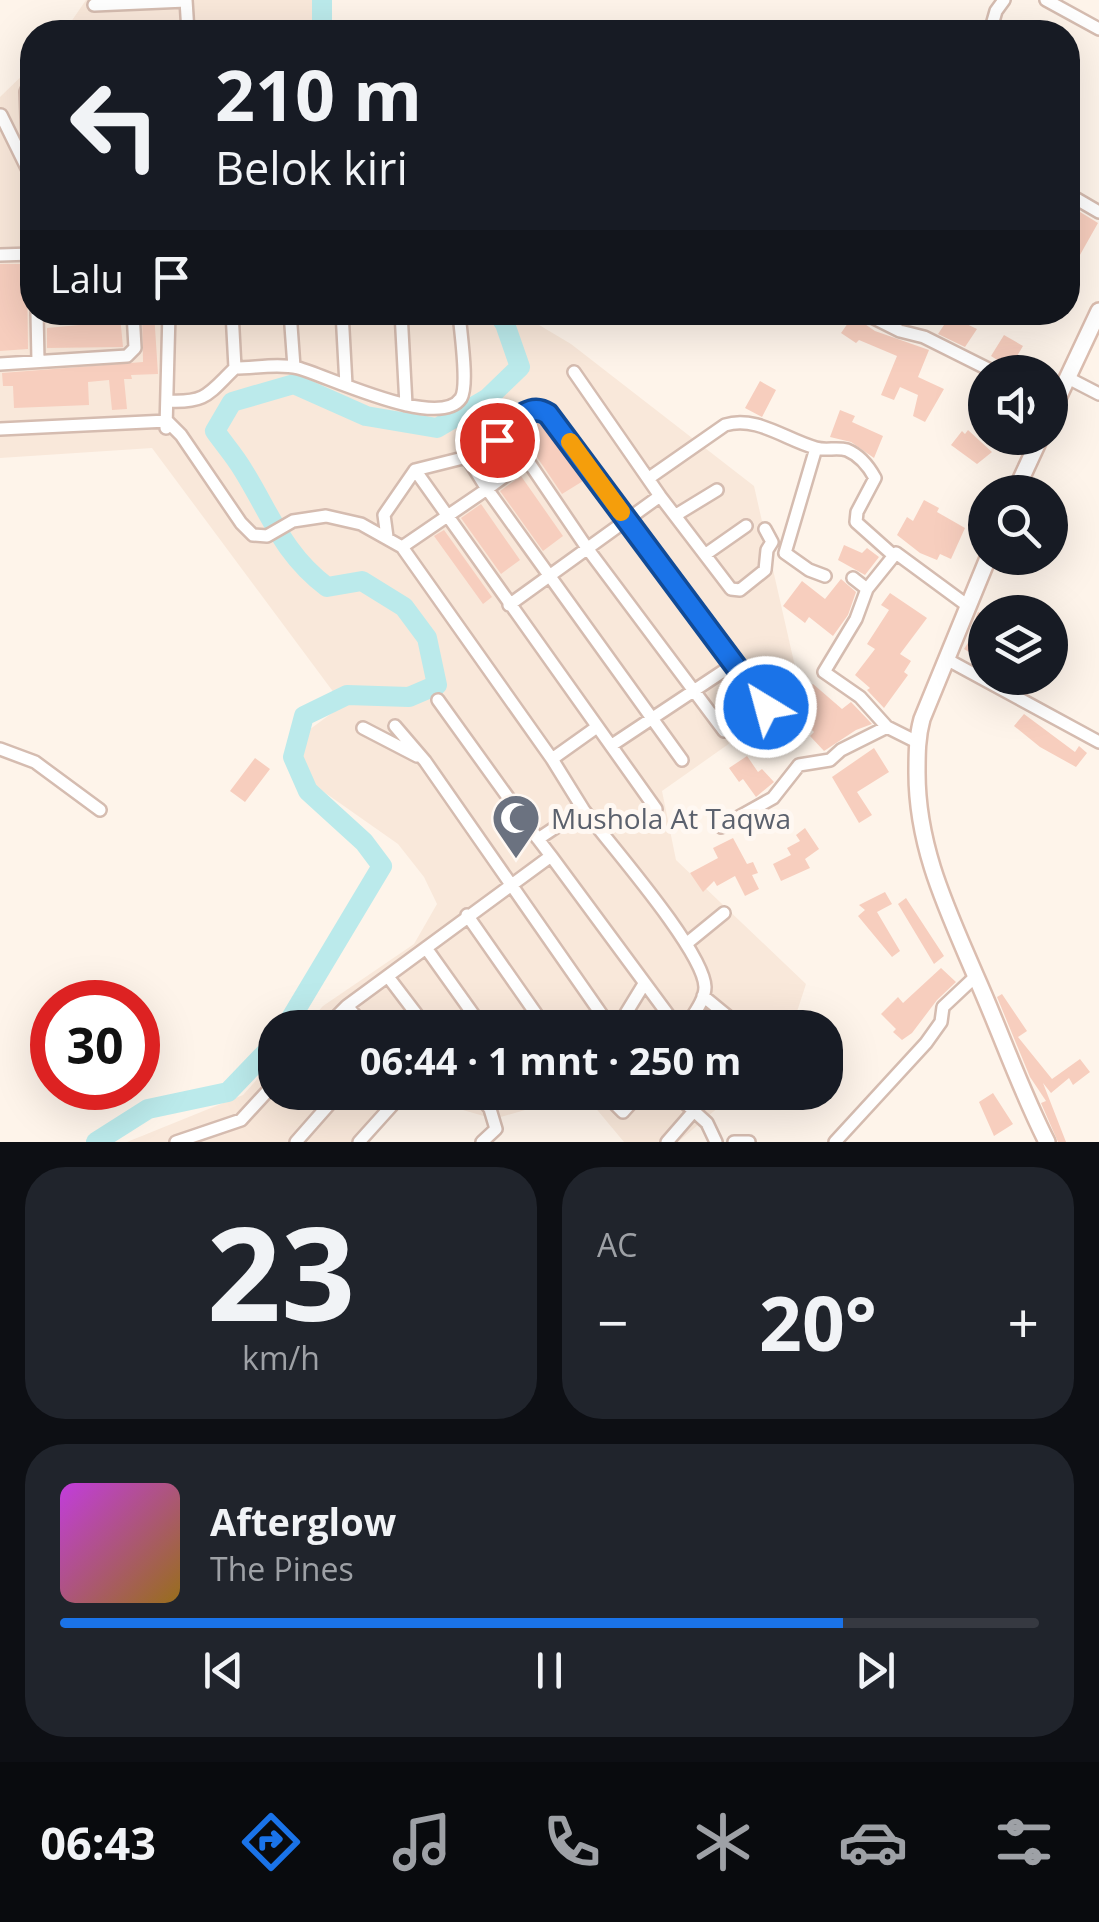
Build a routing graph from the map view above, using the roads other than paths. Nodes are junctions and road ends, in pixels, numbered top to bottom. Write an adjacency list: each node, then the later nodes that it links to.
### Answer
1 (1046, 0): 4 (street)
2 (186, 1): 3 (street)
3 (94, 5)
4 (1099, 30)
5 (1, 116): 6 (street)
6 (20, 154)
7 (1099, 311): 23 (street)
8 (37, 325): 18 (street)
9 (134, 325): 18 (street)
10 (169, 325): 26 (street)
11 (233, 325): 21 (street)
12 (291, 325): 20 (street)
13 (343, 325): 24 (street)
14 (401, 325): 27 (street)
15 (460, 325): 27 (street)
16 (888, 325): 17 (street)
17 (968, 359)
18 (38, 361): 19 (street)
19 (0, 364)
20 (294, 367): 21 (street); 24 (street)
21 (235, 368): 26 (street)
22 (574, 372): 35 (street)
23 (1068, 378): 25 (street)
24 (346, 385): 27 (street)
25 (1099, 394)
26 (168, 401): 28 (street)
27 (406, 405)
28 (169, 426): 30 (street); 44 (street)
29 (507, 430): 32 (street); 33 (street); 41 (street)
30 (0, 433)
31 (816, 448): 35 (street); 48 (street); 49 (street)
32 (467, 457): 34 (street); 36 (street)
33 (527, 460): 36 (street); 46 (street)
34 (415, 470): 40 (street); 44 (street)
35 (649, 478): 38 (street)
36 (487, 489): 40 (street); 50 (street)
37 (717, 490): 39 (street)
38 (660, 496): 39 (street); 41 (street)
39 (676, 515): 47 (street)
40 (447, 518): 45 (street); 53 (street)
41 (626, 520): 46 (street); 56 (street)
42 (746, 526): 47 (street)
43 (765, 529): 47 (street)
44 (387, 537): 45 (street)
45 (402, 547): 70 (street)
46 (587, 548): 50 (street); 57 (street)
47 (706, 554)
48 (893, 555): 52 (street); 54 (street)
49 (825, 576)
50 (548, 577): 53 (street); 60 (street)
51 (853, 578): 52 (street)
52 (867, 589): 63 (street)
53 (509, 605): 62 (street)
54 (968, 606): 55 (street)
55 (948, 660): 66 (street); 67 (street)
56 (734, 664): 57 (street); 59 (street)
57 (694, 689): 60 (street); 65 (street)
58 (438, 700): 77 (street)
59 (766, 707)
60 (650, 718): 68 (street); 72 (street)
61 (396, 726): 71 (street)
62 (596, 727): 68 (street); 70 (street)
63 (887, 727): 66 (street); 76 (street)
64 (363, 728): 71 (street)
65 (724, 731)
66 (917, 742): 84 (street)
67 (1099, 742)
68 (612, 746): 74 (street)
69 (0, 749): 75 (street)
70 (552, 759): 73 (street)
71 (425, 760): 79 (street)
72 (682, 760)
73 (582, 809): 77 (street); 82 (street)
74 (656, 809)
75 (100, 810)
76 (722, 827)
77 (538, 840): 78 (street)
78 (551, 856): 79 (street); 86 (street)
79 (511, 883): 81 (street); 94 (street)
80 (724, 913): 82 (street)
81 (468, 915): 83 (street); 93 (street)
82 (686, 944): 87 (street)
83 (426, 948): 85 (street); 92 (street)
84 (976, 976): 112 (street); 113 (street)
85 (389, 978): 88 (street); 91 (street)
86 (644, 984): 95 (street); 96 (street)
87 (703, 996): 97 (street); 98 (street)
88 (348, 1006): 89 (street); 90 (street)
89 (344, 1010)
90 (351, 1010)
91 (413, 1010)
92 (470, 1010)
93 (534, 1010)
94 (601, 1010)
95 (626, 1010)
96 (666, 1010)
97 (693, 1010)
98 (720, 1010)
99 (258, 1102): 104 (street)
100 (324, 1110): 105 (street)
101 (388, 1110): 106 (street)
102 (488, 1110): 107 (street)
103 (694, 1111): 108 (street); 109 (street)
104 (176, 1142)
105 (296, 1142)
106 (359, 1142)
107 (482, 1142)
108 (667, 1142)
109 (716, 1142)
110 (734, 1142): 111 (street)
111 (749, 1142)
112 (836, 1142)
113 (1047, 1142)

